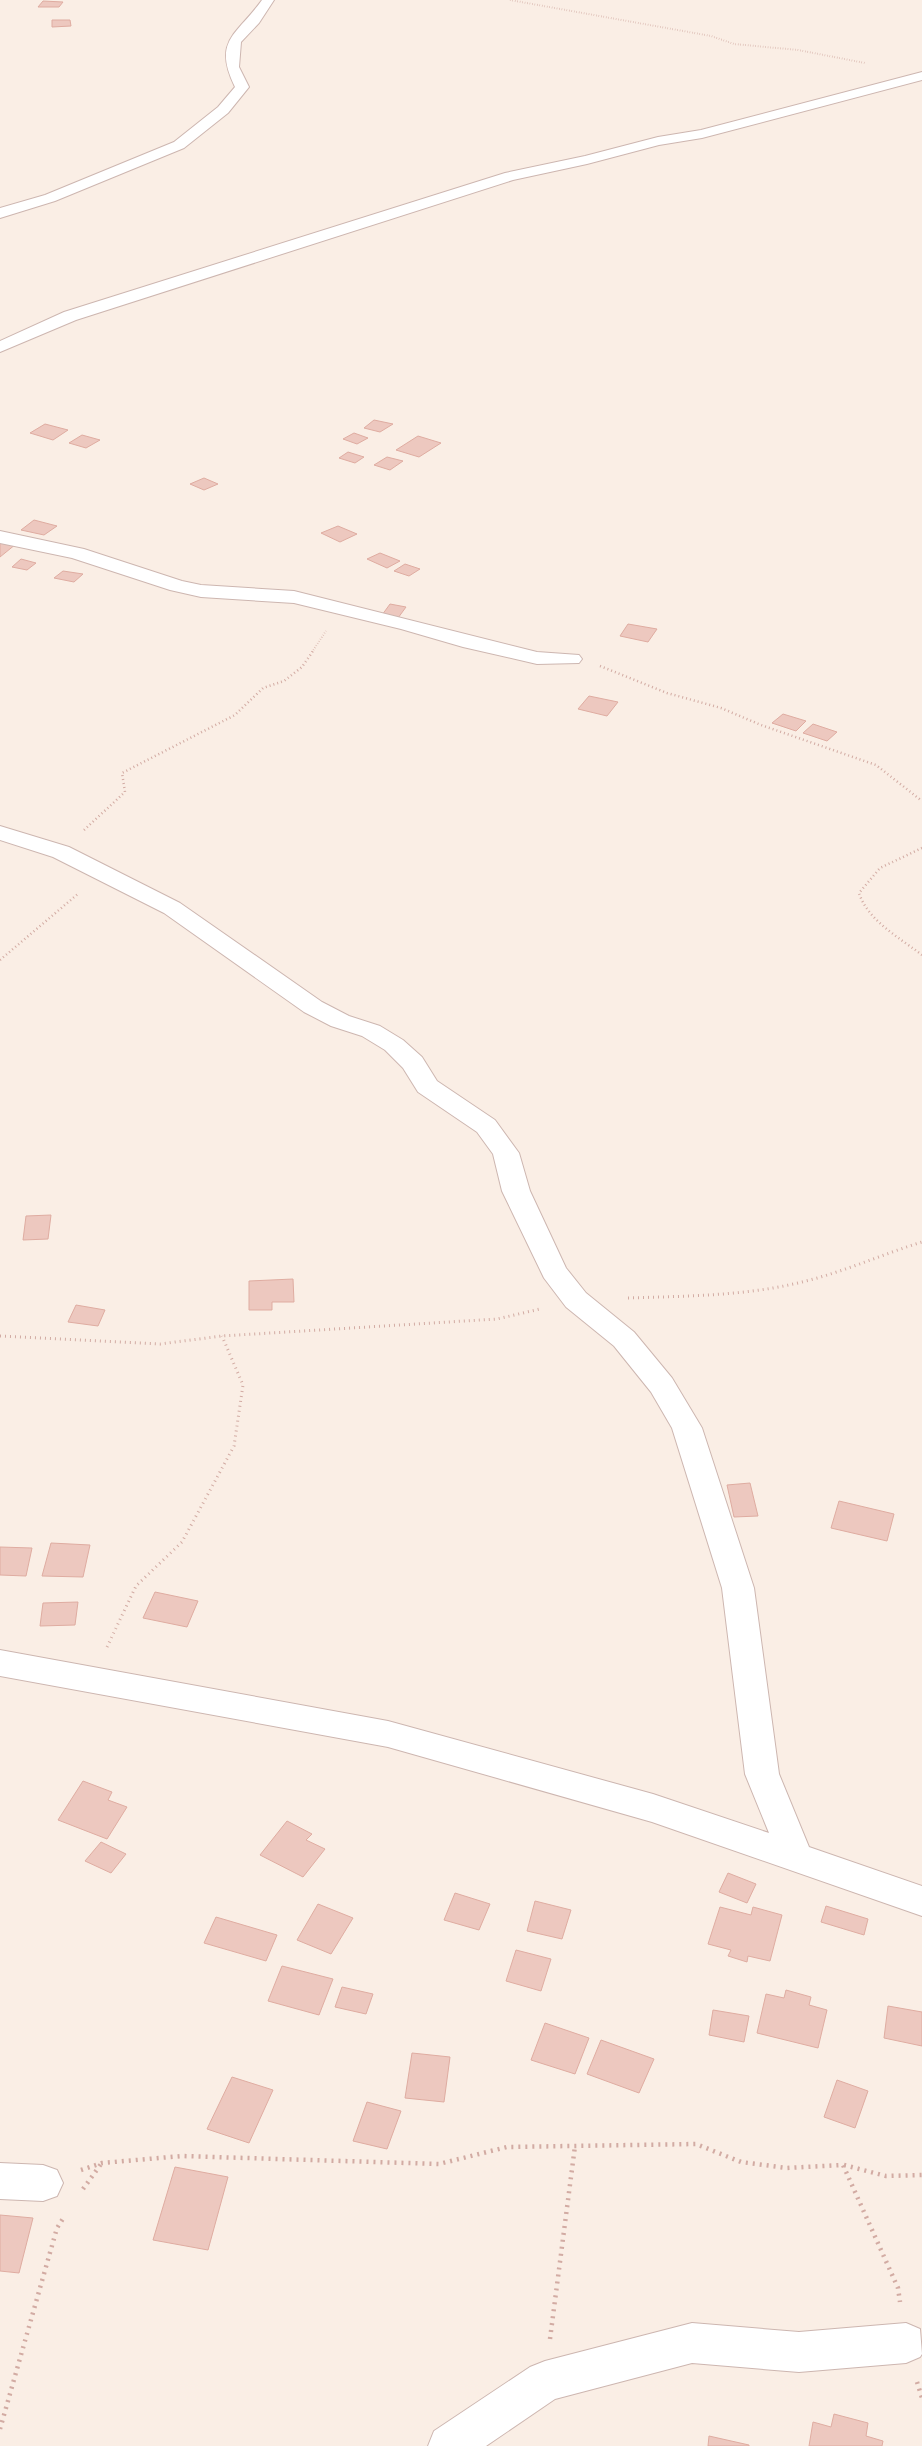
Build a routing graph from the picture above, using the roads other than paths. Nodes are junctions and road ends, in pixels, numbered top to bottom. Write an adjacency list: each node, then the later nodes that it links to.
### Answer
1 (268, 0): 3 (street)
2 (922, 76): 4 (street)
3 (0, 213)
4 (0, 347)
5 (0, 537): 6 (street)
6 (572, 659)
7 (0, 834): 9 (street)
8 (0, 1663): 9 (street)
9 (796, 1858): 10 (street)
10 (922, 1901)
11 (0, 2181): 12 (street)
12 (43, 2183)
13 (906, 2342): 14 (street)
14 (449, 2446)

